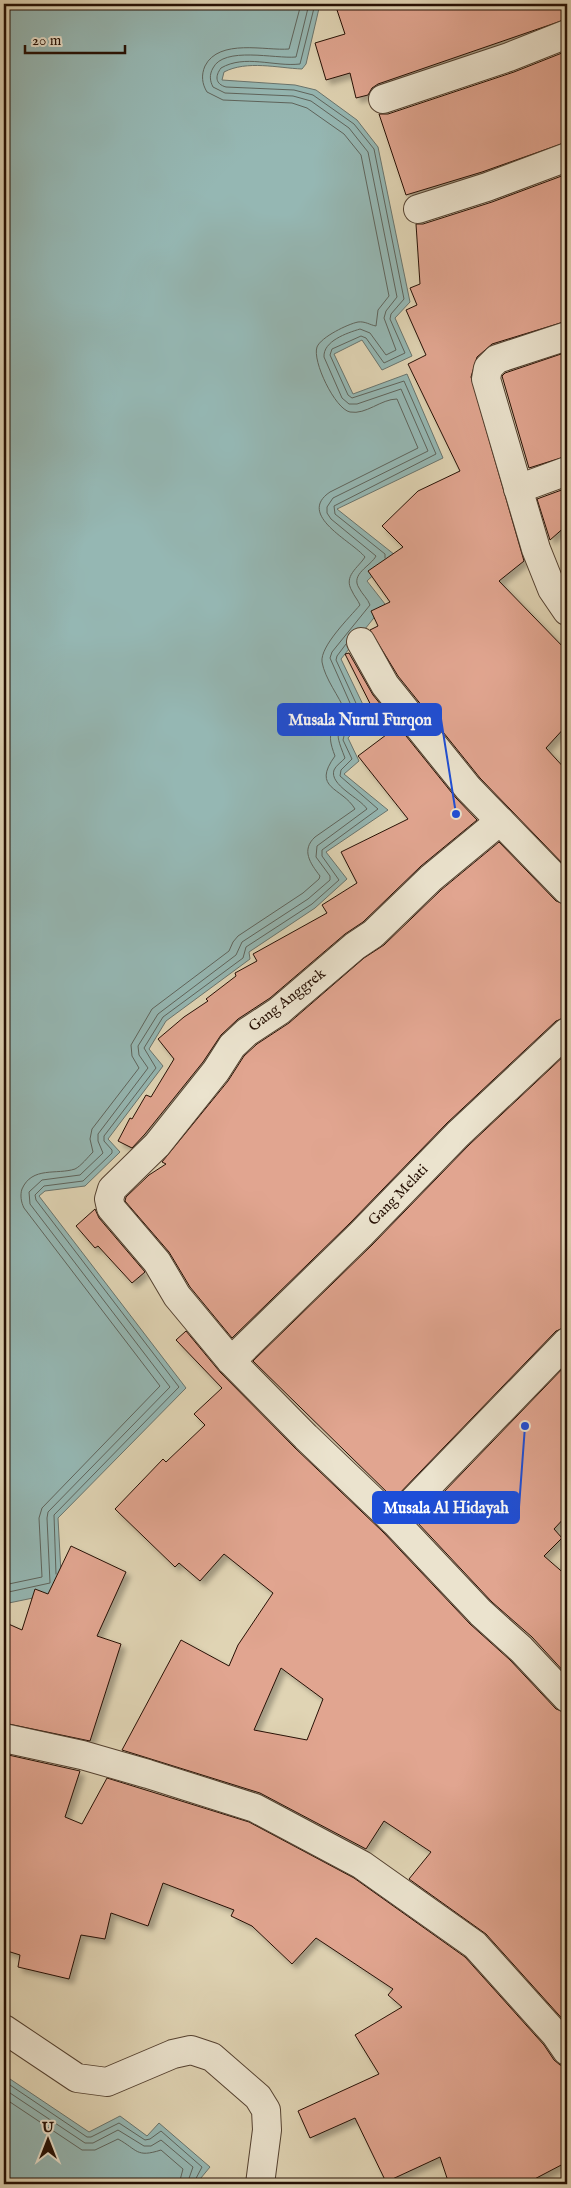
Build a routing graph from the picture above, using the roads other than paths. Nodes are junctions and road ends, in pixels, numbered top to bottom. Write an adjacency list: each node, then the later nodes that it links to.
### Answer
1 (567, 34): 2 (street)
2 (383, 99)
3 (567, 158): 4 (street)
4 (418, 209)
5 (567, 336): 7 (street)
6 (567, 471): 7 (street)
7 (518, 488): 8 (street)
8 (567, 611)
9 (361, 642): 10 (street)
10 (500, 821): 11 (street); 14 (street, Gang Anggrek)
11 (567, 890)
12 (567, 1032): 14 (street, Gang Melati)
13 (567, 1342): 15 (street)
14 (231, 1361): 15 (street)
15 (394, 1522): 16 (street)
16 (567, 1698)
17 (4, 1738): 19 (street)
18 (4, 2029): 20 (street)
19 (563, 2037)
20 (260, 2184)

